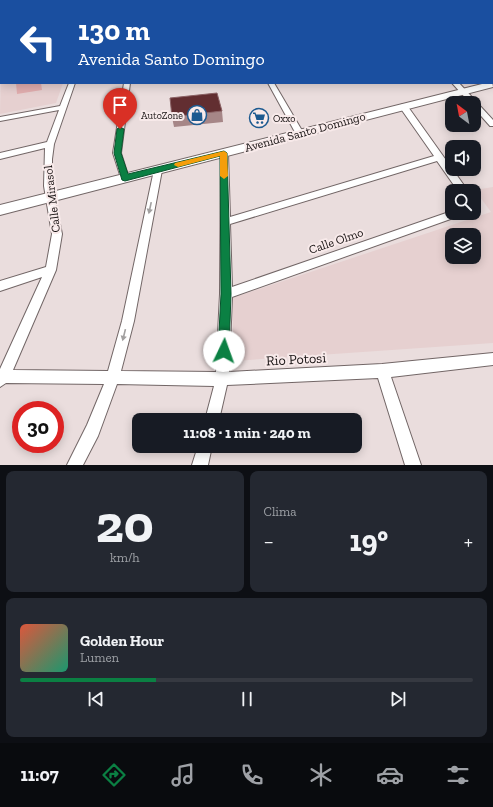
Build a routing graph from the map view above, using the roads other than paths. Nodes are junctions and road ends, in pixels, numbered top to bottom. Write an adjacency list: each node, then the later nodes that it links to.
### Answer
1 (72, 84): 8 (street, Calle Mirasol)
2 (127, 84): 17 (street)
3 (272, 84): 11 (street)
4 (456, 84): 6 (street)
5 (493, 84): 6 (main road, Avenida Santo Domingo)
6 (464, 91): 7 (main road, Avenida Santo Domingo); 10 (street)
7 (403, 106): 11 (main road, Avenida Santo Domingo); 15 (street)
8 (64, 107): 9 (street); 12 (street, Calle Mirasol)
9 (0, 119)
10 (493, 124)
11 (300, 134): 13 (main road, Avenida Santo Domingo)
12 (50, 144): 14 (street); 19 (street, Calle Mirasol)
13 (224, 153): 16 (main road, Avenida Santo Domingo); 22 (street)
14 (0, 156)
15 (440, 157): 18 (street); 22 (street)
16 (158, 170): 17 (main road, Avenida Santo Domingo); 29 (street, one-way to 29)
17 (125, 178): 19 (main road, Avenida Santo Domingo)
18 (458, 184)
19 (50, 197): 20 (main road, Avenida Santo Domingo); 23 (street, Calle Mirasol)
20 (0, 210)
21 (445, 217): 25 (street, Calle Olmo)
22 (225, 222): 25 (street)
23 (51, 270): 24 (street); 28 (street, Calle Mirasol)
24 (0, 286)
25 (226, 294): 30 (street)
26 (493, 359): 27 (street, Rio Potosi)
27 (382, 371): 30 (street, Rio Potosi); 35 (street)
28 (1, 377): 29 (street, Rio Potosi)
29 (114, 377): 30 (street, Rio Potosi); 33 (street)
30 (222, 379): 31 (street)
31 (214, 413)
32 (203, 453): 34 (street)
33 (75, 465)
34 (200, 465)
35 (413, 465)

